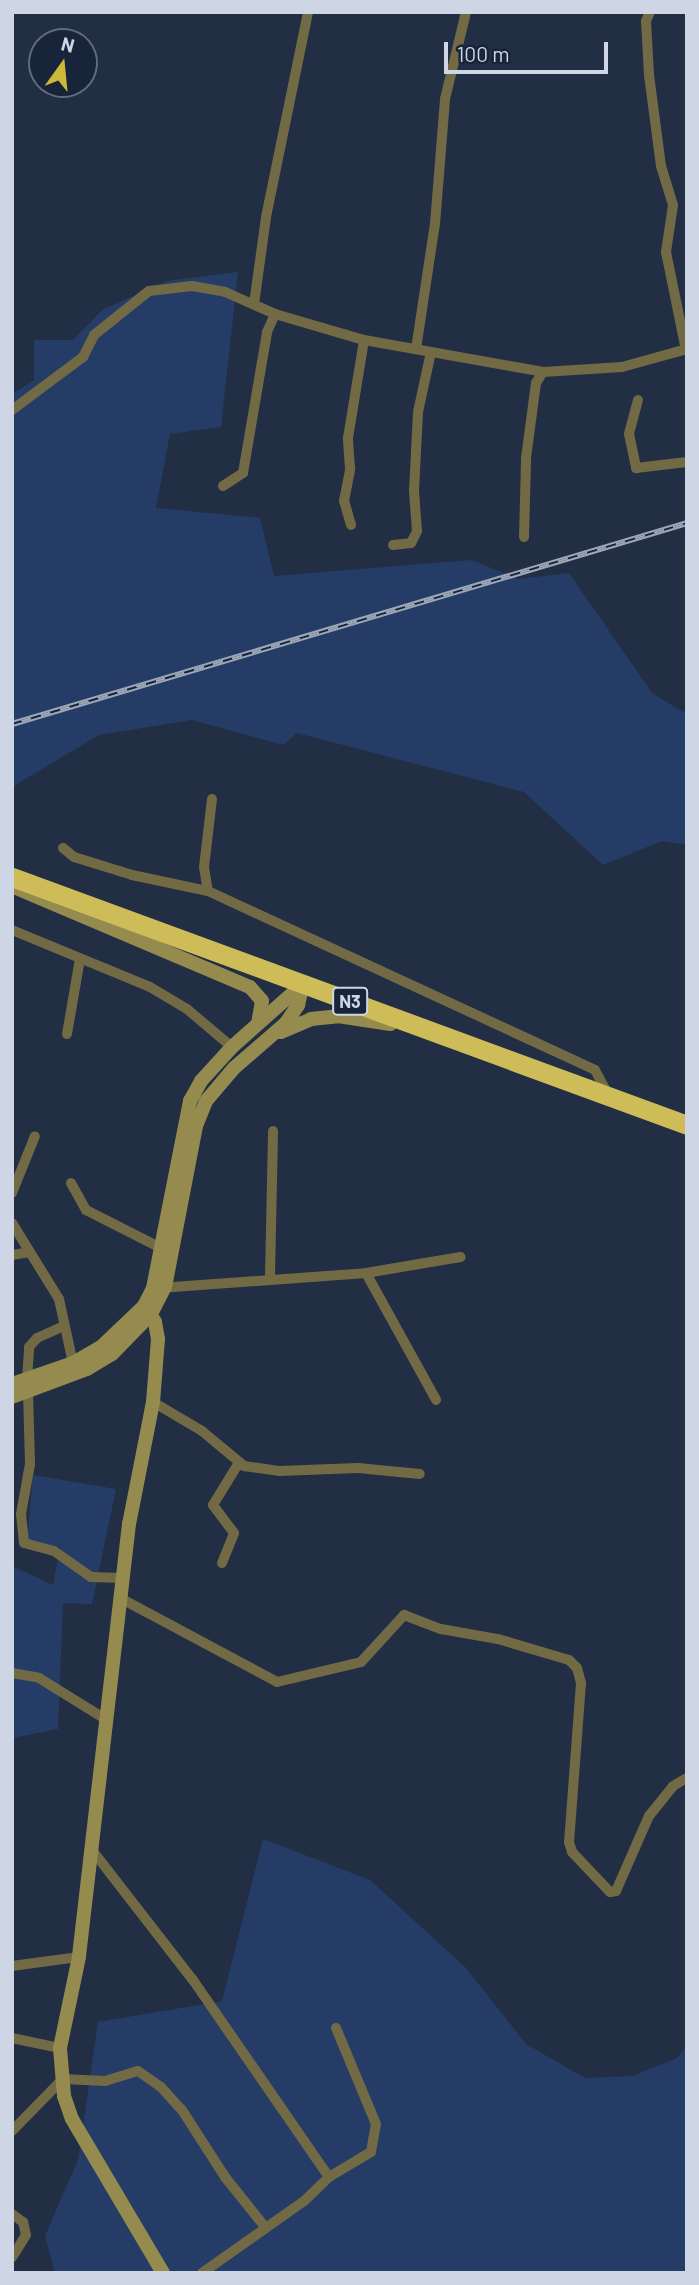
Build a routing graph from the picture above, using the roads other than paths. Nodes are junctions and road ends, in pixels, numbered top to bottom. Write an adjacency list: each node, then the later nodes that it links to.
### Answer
1 (308, 12): 4 (street)
2 (466, 12): 7 (street)
3 (650, 12): 8 (street)
4 (254, 304): 5 (street); 12 (street)
5 (275, 314): 6 (street); 14 (street)
6 (364, 340): 7 (street); 15 (street)
7 (416, 349): 9 (street)
8 (686, 350): 10 (street)
9 (431, 352): 10 (street); 17 (street)
10 (543, 372): 16 (street)
11 (638, 401): 13 (street)
12 (12, 410)
13 (687, 462)
14 (223, 486)
15 (351, 525)
16 (524, 537)
17 (393, 545)
18 (212, 799): 22 (street)
19 (62, 848): 22 (street)
20 (12, 877): 25 (highway, N3)
21 (12, 887): 26 (street)
22 (208, 891): 31 (street)
23 (12, 930): 24 (street)
24 (80, 959): 27 (street); 30 (street)
25 (303, 984): 26 (street); 28 (street); 29 (highway, N3)
26 (258, 1023): 30 (street)
27 (67, 1034)
28 (270, 1038): 29 (street); 44 (street)
29 (466, 1043): 31 (highway, N3)
30 (232, 1047): 38 (street)
31 (609, 1096): 32 (highway, N3)
32 (687, 1125)
33 (273, 1131): 43 (street)
34 (35, 1136): 36 (street)
35 (71, 1184): 38 (street)
36 (12, 1193)
37 (12, 1223): 39 (street)
38 (161, 1248): 44 (street)
39 (30, 1252): 40 (street); 46 (street)
40 (12, 1255)
41 (461, 1257): 42 (street)
42 (366, 1273): 43 (street); 50 (street)
43 (270, 1276): 44 (street)
44 (159, 1288): 45 (street)
45 (148, 1310): 47 (street); 48 (street); 51 (street)
46 (64, 1326): 47 (street); 48 (street)
47 (73, 1363): 48 (street)
48 (22, 1385): 49 (street); 55 (street)
49 (12, 1397)
50 (436, 1400)
51 (153, 1402): 52 (street); 55 (street)
52 (238, 1464): 53 (street); 54 (street)
53 (420, 1474)
54 (222, 1563)
55 (122, 1578): 56 (street)
56 (120, 1598): 58 (street); 59 (street)
57 (12, 1673): 58 (street)
58 (105, 1718): 60 (street)
59 (687, 1778)
60 (92, 1850): 61 (street); 68 (street)
61 (79, 1957): 62 (street); 65 (street)
62 (12, 1966)
63 (336, 2028): 68 (street)
64 (12, 2038): 65 (street)
65 (60, 2048): 66 (street)
66 (64, 2080): 67 (street); 70 (street); 72 (street)
67 (12, 2130)
68 (329, 2177): 70 (street)
69 (12, 2214): 71 (street)
70 (265, 2227): 73 (street)
71 (12, 2257)
72 (163, 2273)
73 (202, 2273)

